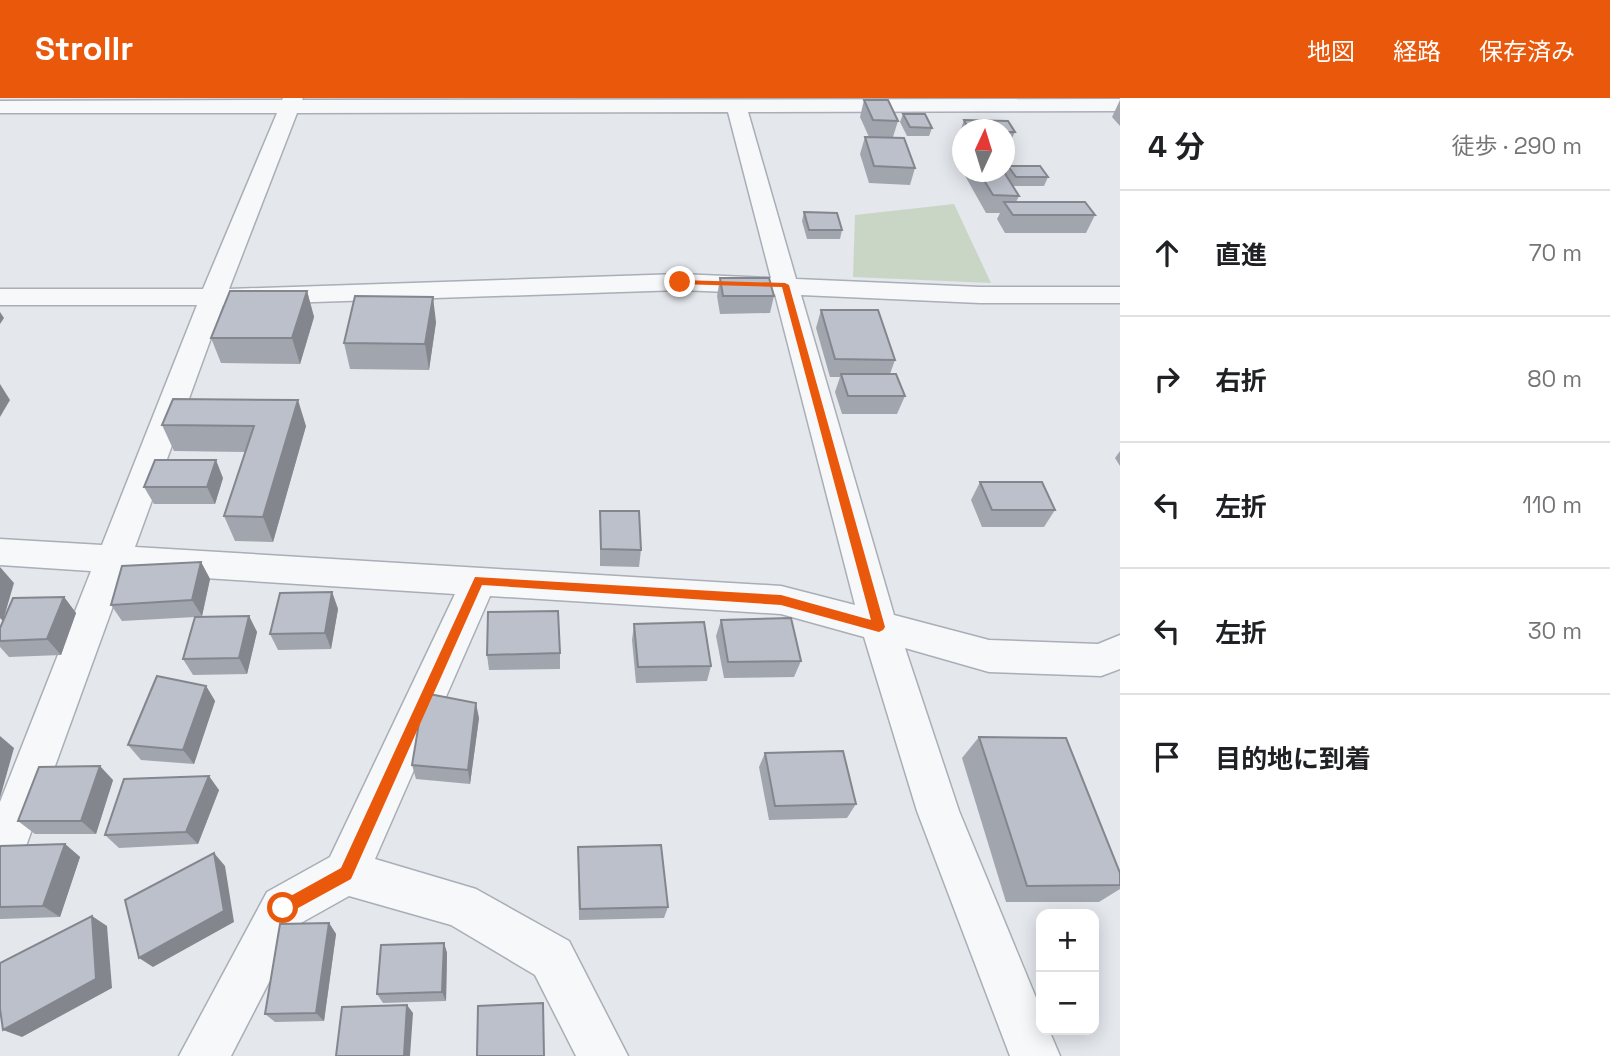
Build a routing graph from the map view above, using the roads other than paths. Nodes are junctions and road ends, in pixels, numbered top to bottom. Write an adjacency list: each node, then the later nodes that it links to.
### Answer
1 (291, 102): 2 (street); 5 (street); 9 (street)
2 (735, 102): 3 (street); 6 (street)
3 (1004, 102): 4 (street)
4 (1120, 105)
5 (0, 107)
6 (785, 285): 7 (street); 9 (street); 13 (street)
7 (1120, 295)
8 (0, 297): 9 (street)
9 (213, 297): 11 (street)
10 (0, 552): 11 (street)
11 (116, 557): 12 (street); 15 (street)
12 (479, 580): 13 (street); 16 (street)
13 (879, 627): 14 (street); 19 (street)
14 (1120, 651)
15 (0, 857)
16 (346, 873): 17 (street); 18 (street)
17 (204, 1056)
18 (603, 1056)
19 (1035, 1056)

